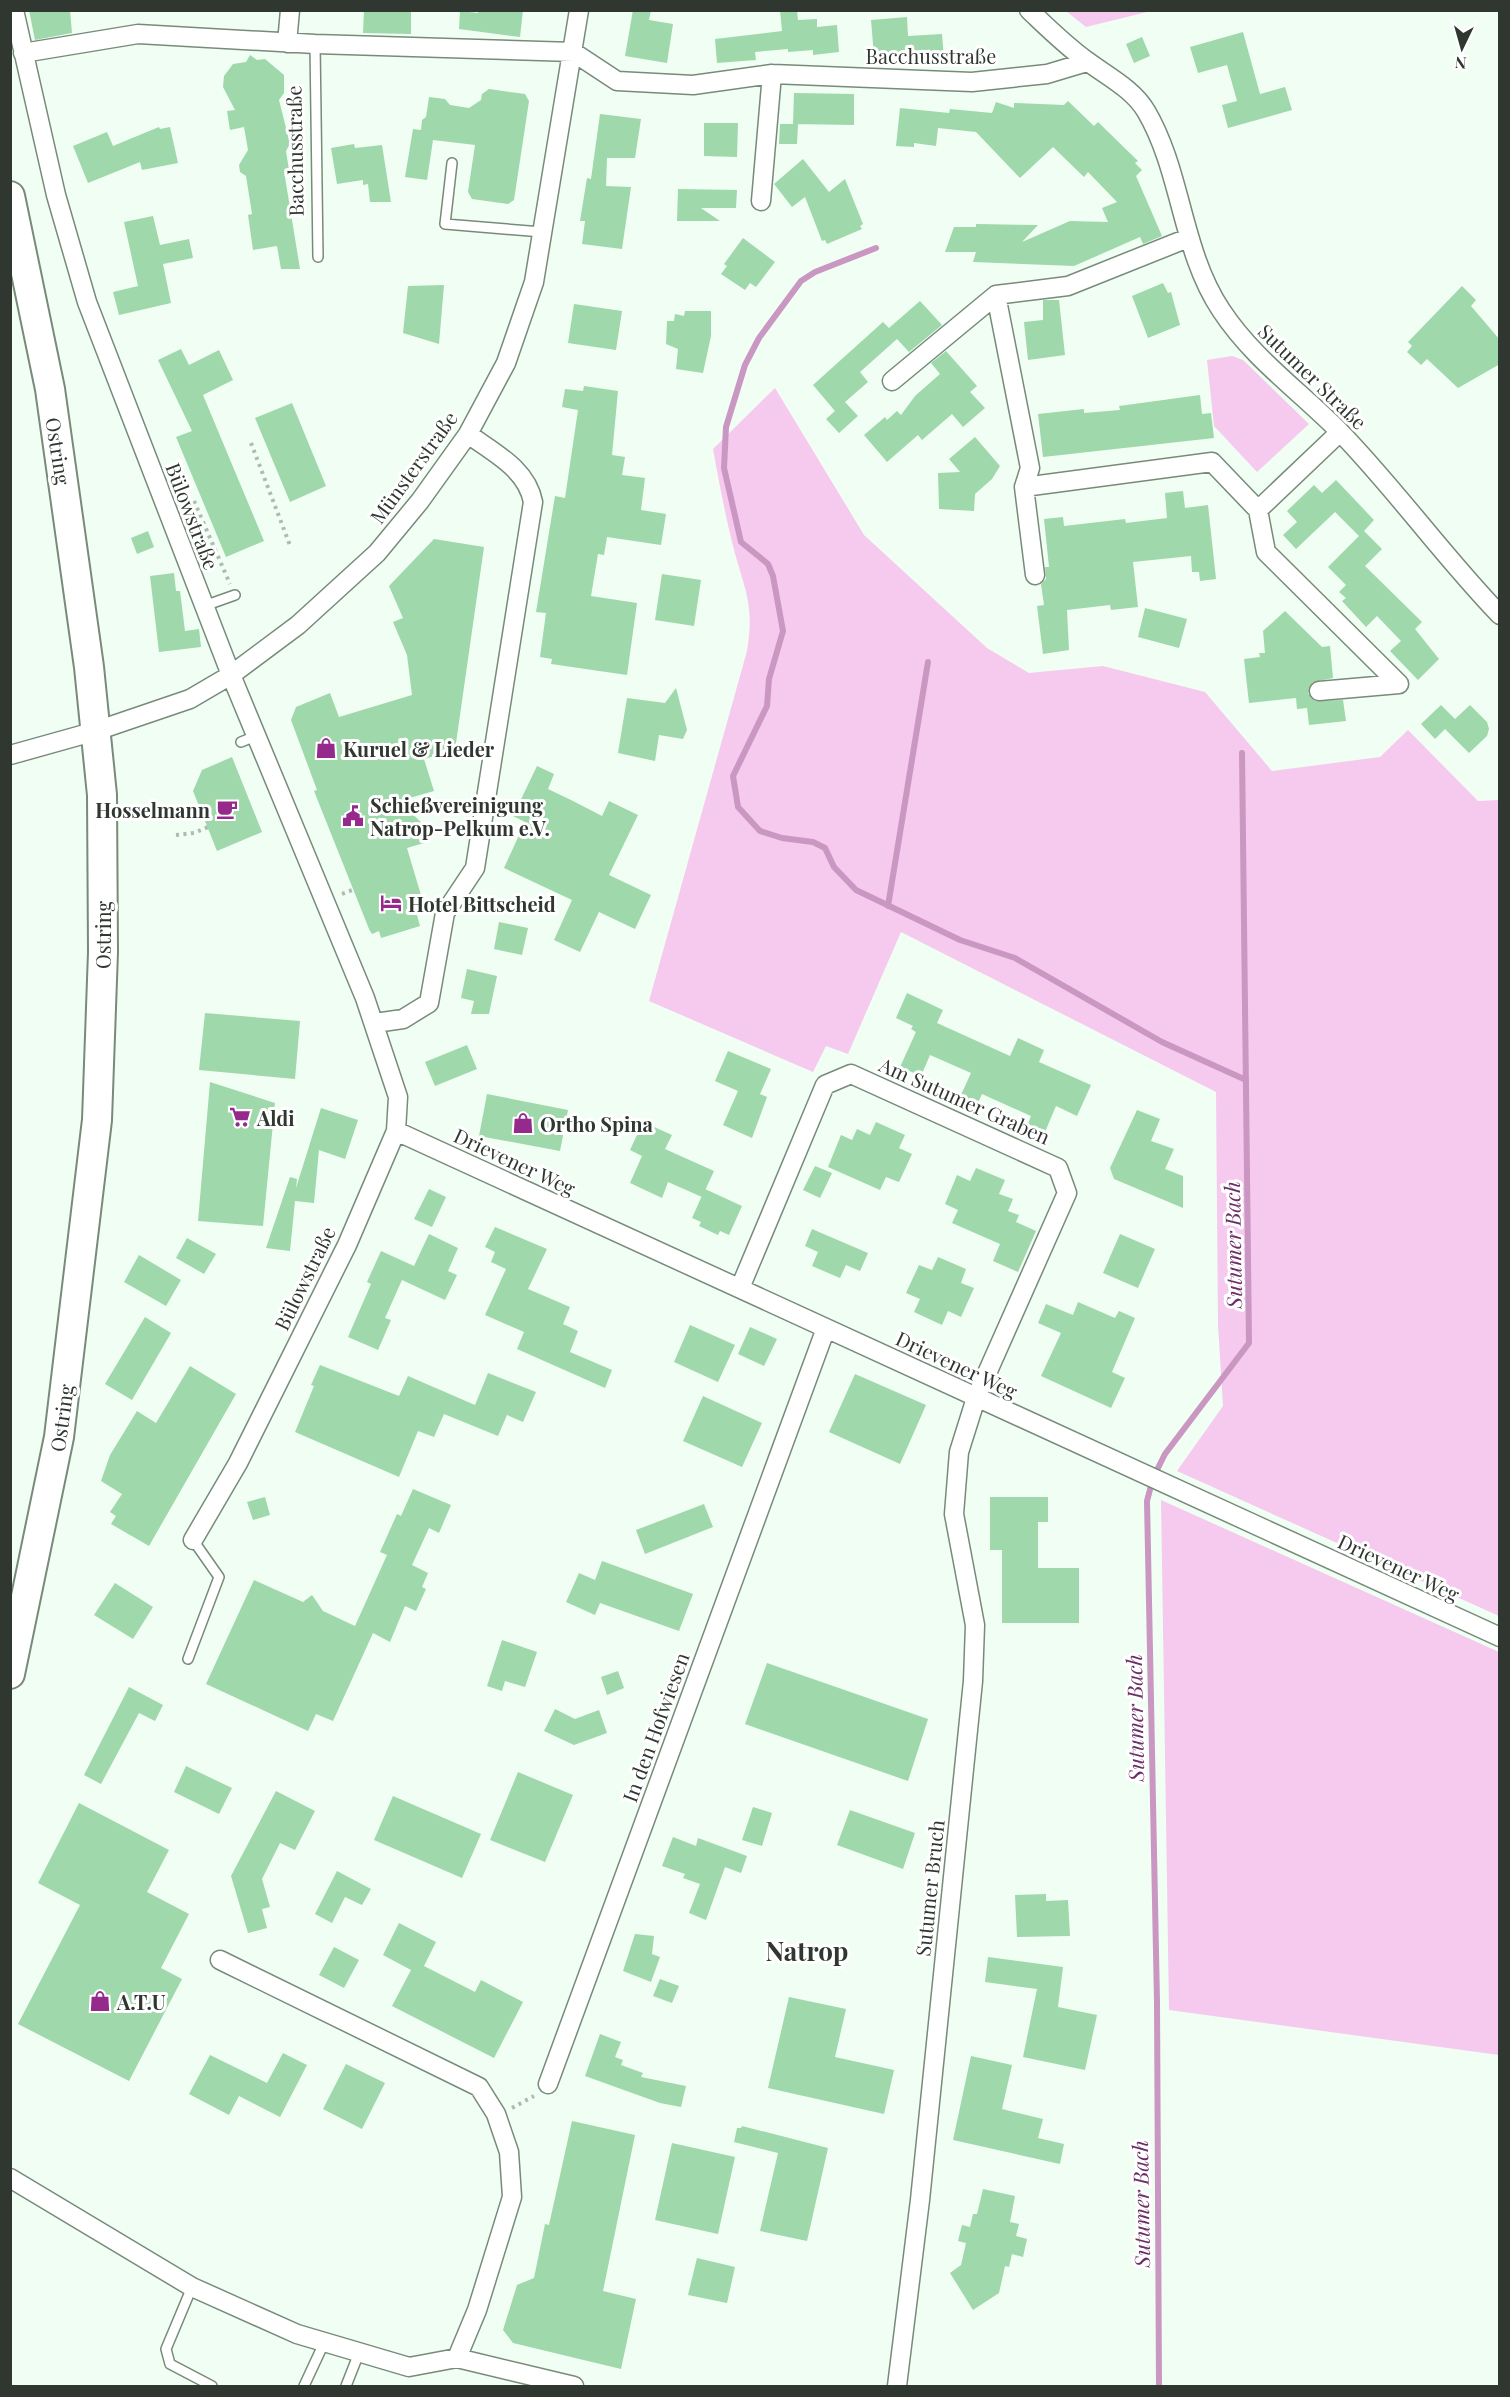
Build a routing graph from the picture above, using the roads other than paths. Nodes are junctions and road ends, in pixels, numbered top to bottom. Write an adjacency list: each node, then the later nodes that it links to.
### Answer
1 (14, 10): 8 (street, Bülowstraße)
2 (290, 10): 5 (street)
3 (579, 10): 7 (street, Münsterstraße)
4 (1029, 10): 9 (street, Sutumer Straße)
5 (287, 43): 6 (street); 8 (street)
6 (315, 44): 7 (street); 16 (lane, Bacchusstraße)
7 (573, 52): 10 (street, Bacchusstraße); 14 (street, Münsterstraße)
8 (23, 53): 25 (street, Bülowstraße)
9 (1087, 62): 10 (street, Bacchusstraße); 15 (street, Sutumer Straße)
10 (772, 74): 13 (street)
11 (452, 163): 14 (lane)
12 (10, 196): 29 (main road, Ostring)
13 (761, 201)
14 (542, 232): 20 (street, Münsterstraße)
15 (1188, 238): 17 (street); 19 (street, Sutumer Straße)
16 (318, 257)
17 (996, 295): 18 (street); 21 (street)
18 (892, 381)
19 (1340, 432): 22 (street); 26 (street, Sutumer Straße)
20 (468, 434): 27 (street, Münsterstraße); 31 (street)
21 (1024, 487): 22 (street); 23 (street)
22 (1257, 510): 28 (street)
23 (1035, 575)
24 (235, 596): 25 (lane)
25 (204, 606): 27 (street, Bülowstraße)
26 (1500, 615)
27 (231, 675): 29 (street, Münsterstraße); 31 (street, Bülowstraße)
28 (1319, 691)
29 (96, 731): 30 (street, Münsterstraße); 39 (main road, Ostring)
30 (10, 755)
31 (375, 1023): 32 (street, Bülowstraße)
32 (396, 1131): 33 (street, Drievener Weg); 36 (street, Bülowstraße)
33 (740, 1288): 34 (street, Drievener Weg); 35 (street, Am Sutumer Graben)
34 (826, 1328): 35 (street, Drievener Weg); 41 (street, In den Hofwiesen)
35 (976, 1398): 37 (street, Drievener Weg); 51 (street, Sutumer Bruch)
36 (193, 1539): 38 (lane)
37 (1500, 1637)
38 (188, 1659)
39 (10, 1674)
40 (220, 1960): 46 (street)
41 (548, 2084)
42 (10, 2178): 43 (street)
43 (192, 2287): 44 (street); 47 (lane)
44 (324, 2343): 45 (street); 48 (lane)
45 (359, 2353): 46 (street); 49 (lane)
46 (457, 2358): 50 (street)
47 (212, 2386)
48 (304, 2386)
49 (346, 2386)
50 (574, 2386)
51 (897, 2386)

